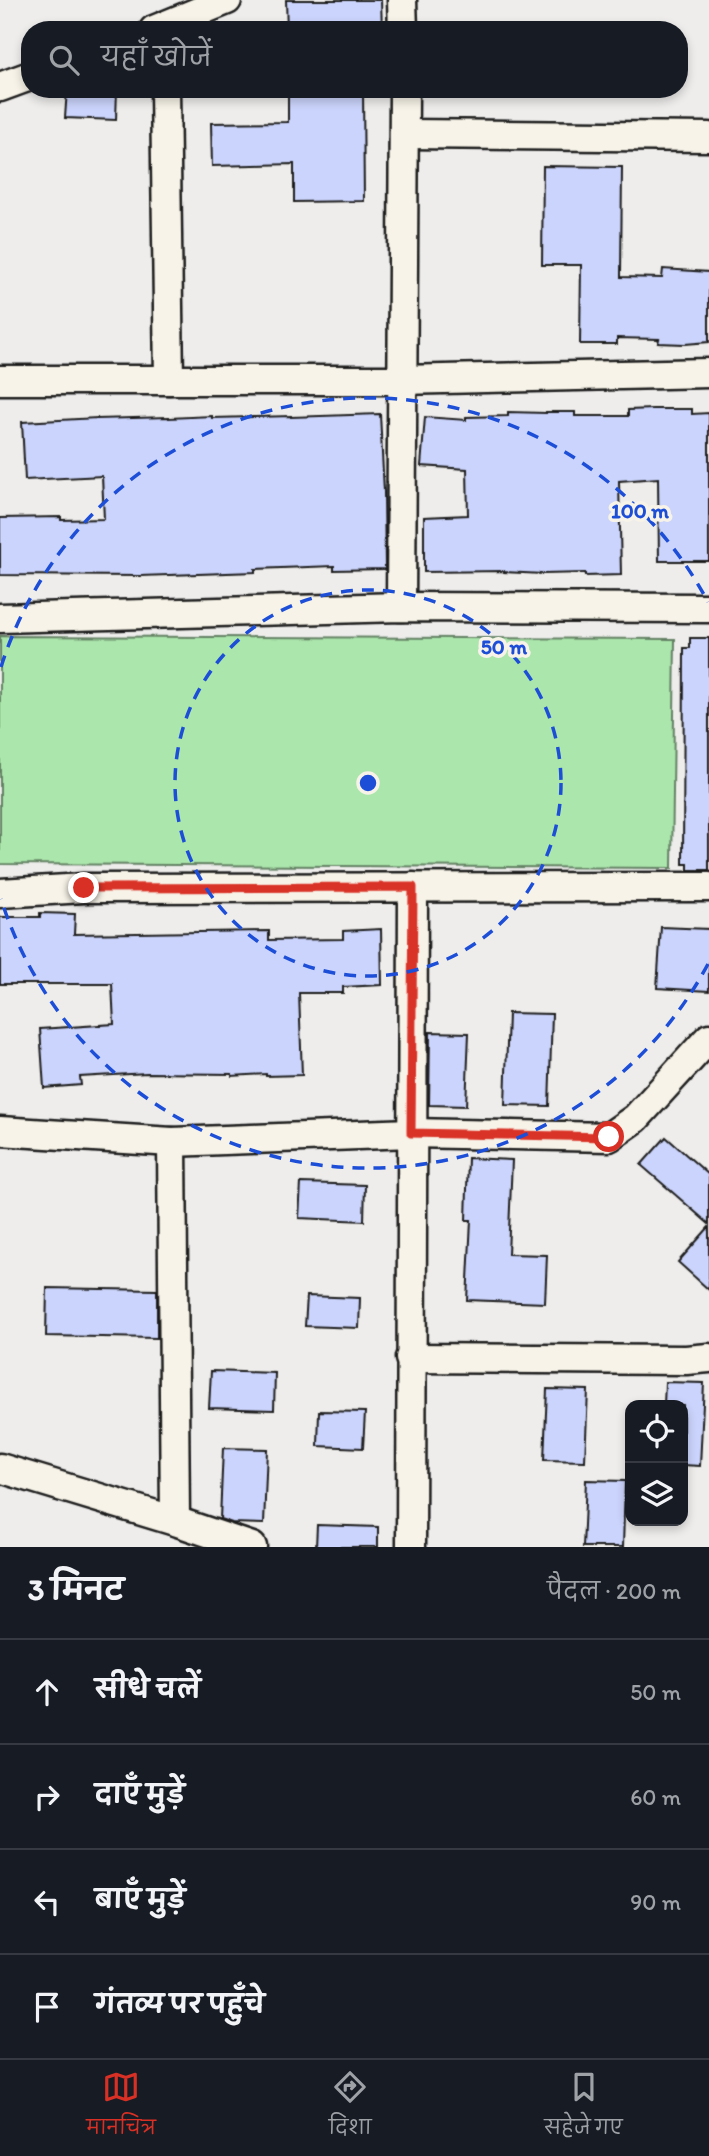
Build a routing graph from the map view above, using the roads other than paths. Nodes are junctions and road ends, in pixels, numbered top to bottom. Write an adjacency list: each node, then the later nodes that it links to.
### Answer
1 (227, 0): 3 (street)
2 (402, 0): 4 (street)
3 (178, 21)
4 (402, 21)
5 (21, 79): 6 (street)
6 (0, 87)
7 (164, 98): 13 (street)
8 (404, 98): 9 (street)
9 (405, 134): 10 (street); 14 (street)
10 (709, 137)
11 (709, 373): 14 (street)
12 (0, 380): 13 (street)
13 (169, 380): 14 (street)
14 (401, 380): 15 (street)
15 (401, 607): 16 (street); 17 (street)
16 (709, 608)
17 (0, 618)
18 (413, 887): 19 (street); 20 (street); 23 (street)
19 (709, 887)
20 (0, 892)
21 (709, 1038): 23 (street)
22 (0, 1131): 24 (street)
23 (411, 1133): 24 (street); 25 (street)
24 (172, 1142): 28 (street)
25 (410, 1358): 26 (street); 30 (street)
26 (709, 1359)
27 (0, 1468): 28 (street)
28 (175, 1521): 29 (street)
29 (252, 1547)
30 (411, 1547)

